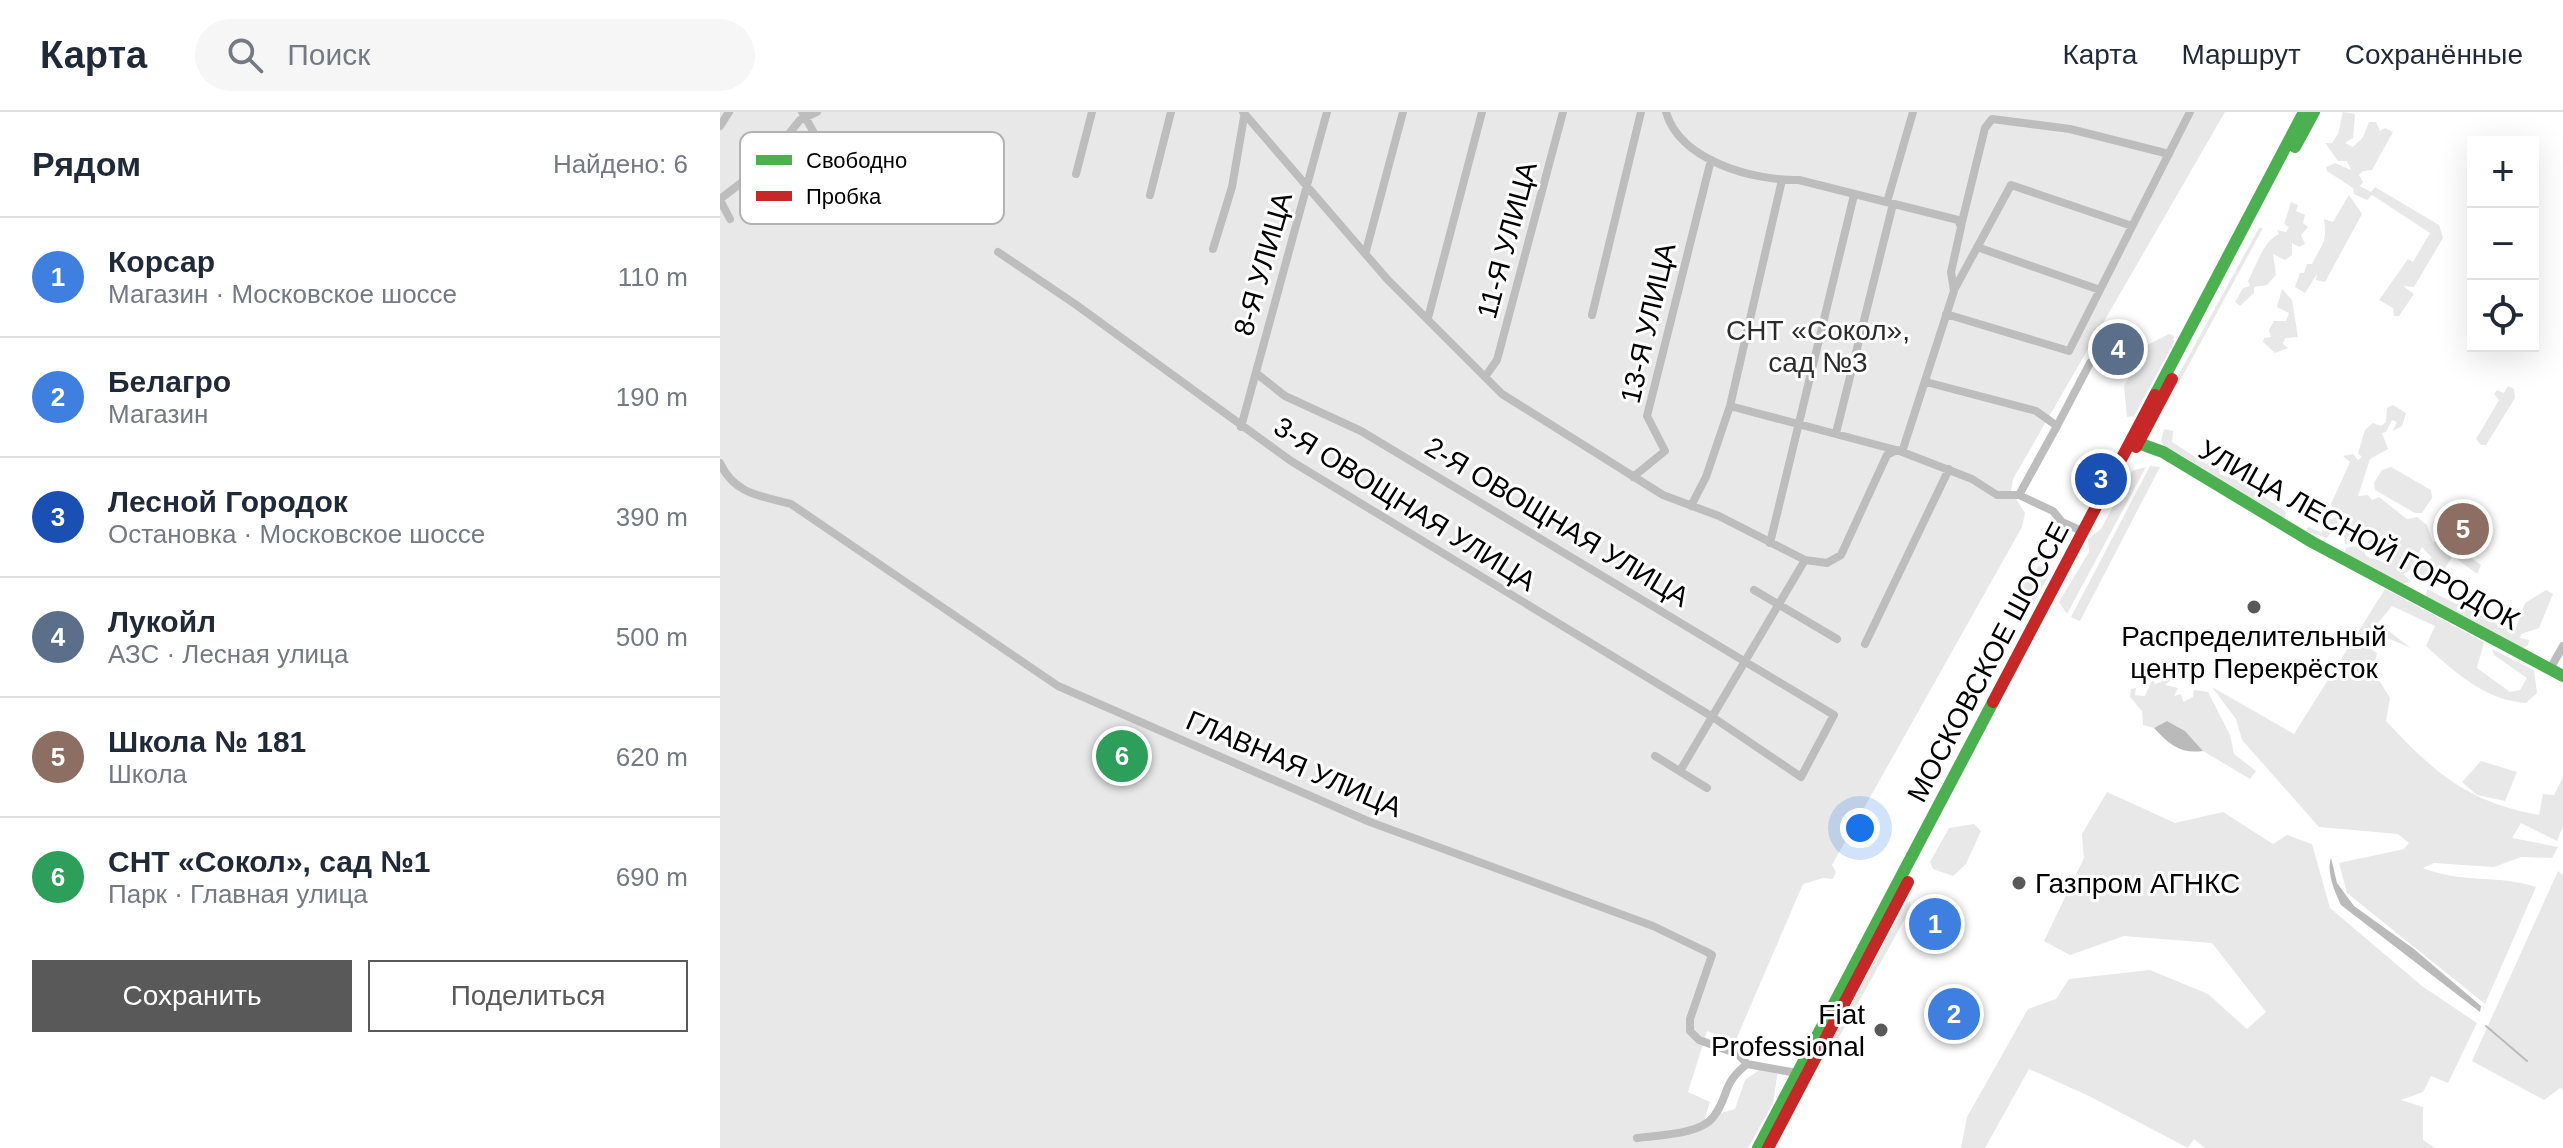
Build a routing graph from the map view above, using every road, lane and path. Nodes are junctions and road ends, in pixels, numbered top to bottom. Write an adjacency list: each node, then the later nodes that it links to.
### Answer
1 (729, 112): 17 (street)
2 (817, 112): 16 (street)
3 (1092, 112): 22 (street)
4 (1171, 112): 26 (street)
5 (1327, 112): 25 (street, 8-Я УЛИЦА)
6 (1403, 112): 35 (street)
7 (1482, 112): 41 (street)
8 (1563, 112): 44 (street, 11-Я УЛИЦА)
9 (1641, 112): 40 (street)
10 (1666, 112): 21 (street)
11 (1913, 112): 29 (street)
12 (2190, 112): 20 (street)
13 (2304, 112): 51 (main road, МОСКОВСКОЕ ШОССЕ)
14 (2314, 112): 51 (main road, МОСКОВСКОЕ ШОССЕ)
15 (1244, 113): 25 (street); 34 (street)
16 (804, 115): 18 (street); 19 (street)
17 (720, 126)
18 (813, 131)
19 (790, 132)
20 (2169, 154): 31 (street); 32 (street)
21 (1711, 160): 23 (street); 55 (street, 13-Я УЛИЦА)
22 (1076, 174)
23 (1782, 180): 27 (street); 46 (street)
24 (740, 184): 28 (street)
25 (1308, 187): 35 (street); 43 (street, 8-Я УЛИЦА)
26 (1150, 195)
27 (1854, 195): 29 (street); 47 (street)
28 (720, 200): 30 (street)
29 (1890, 203): 31 (street); 50 (street)
30 (730, 219)
31 (1959, 223): 38 (street)
32 (2132, 226): 33 (street); 37 (street)
33 (1977, 247): 37 (street); 38 (street)
34 (1213, 249)
35 (1366, 251): 41 (street)
36 (998, 252): 49 (street, 3-Я ОВОЩНАЯ УЛИЦА)
37 (2100, 290): 39 (street)
38 (1954, 291): 39 (street)
39 (1946, 314): 45 (street)
40 (1592, 315)
41 (1428, 318): 44 (street)
42 (2090, 363): 48 (street)
43 (1256, 373): 49 (street, 8-Я УЛИЦА); 67 (street, 2-Я ОВОЩНАЯ УЛИЦА)
44 (1485, 377): 55 (street)
45 (1926, 382): 48 (street); 52 (street)
46 (1730, 406): 47 (street); 57 (street)
47 (1801, 424): 50 (street); 59 (street)
48 (2057, 426): 56 (street)
49 (1241, 427): 70 (street, 3-Я ОВОЩНАЯ УЛИЦА)
50 (1836, 433): 52 (street)
51 (2133, 443): 58 (main road, МОСКОВСКОЕ ШОССЕ); 63 (main road, МОСКОВСКОЕ ШОССЕ); 68 (main road, УЛИЦА ЛЕСНОЙ ГОРОДОК)
52 (1899, 451): 54 (street); 60 (street)
53 (720, 463): 75 (street, ГЛАВНАЯ УЛИЦА)
54 (1949, 469): 56 (street); 65 (street)
55 (1633, 477): 57 (street)
56 (2019, 495): 58 (street)
57 (1691, 506): 59 (street)
58 (2084, 532): 63 (main road, МОСКОВСКОЕ ШОССЕ)
59 (1770, 543): 60 (street)
60 (1805, 560): 62 (street)
61 (1754, 590): 62 (street)
62 (1778, 604): 64 (street); 67 (street)
63 (2040, 624): 76 (main road, МОСКОВСКОЕ ШОССЕ); 79 (main road, МОСКОВСКОЕ ШОССЕ)
64 (1837, 639)
65 (1865, 644)
66 (2563, 646): 68 (street)
67 (1745, 660): 70 (street); 73 (street, 2-Я ОВОЩНАЯ УЛИЦА)
68 (2550, 669): 69 (main road, УЛИЦА ЛЕСНОЙ ГОРОДОК)
69 (2563, 676)
70 (1711, 716): 72 (street); 73 (street, 3-Я ОВОЩНАЯ УЛИЦА)
71 (1655, 756): 72 (street)
72 (1680, 771): 74 (street)
73 (1801, 777)
74 (1707, 788)
75 (1747, 1064): 76 (street, ГЛАВНАЯ УЛИЦА); 77 (street)
76 (1797, 1073): 78 (main road, МОСКОВСКОЕ ШОССЕ)
77 (1637, 1138)
78 (1758, 1148)
79 (1768, 1148)

